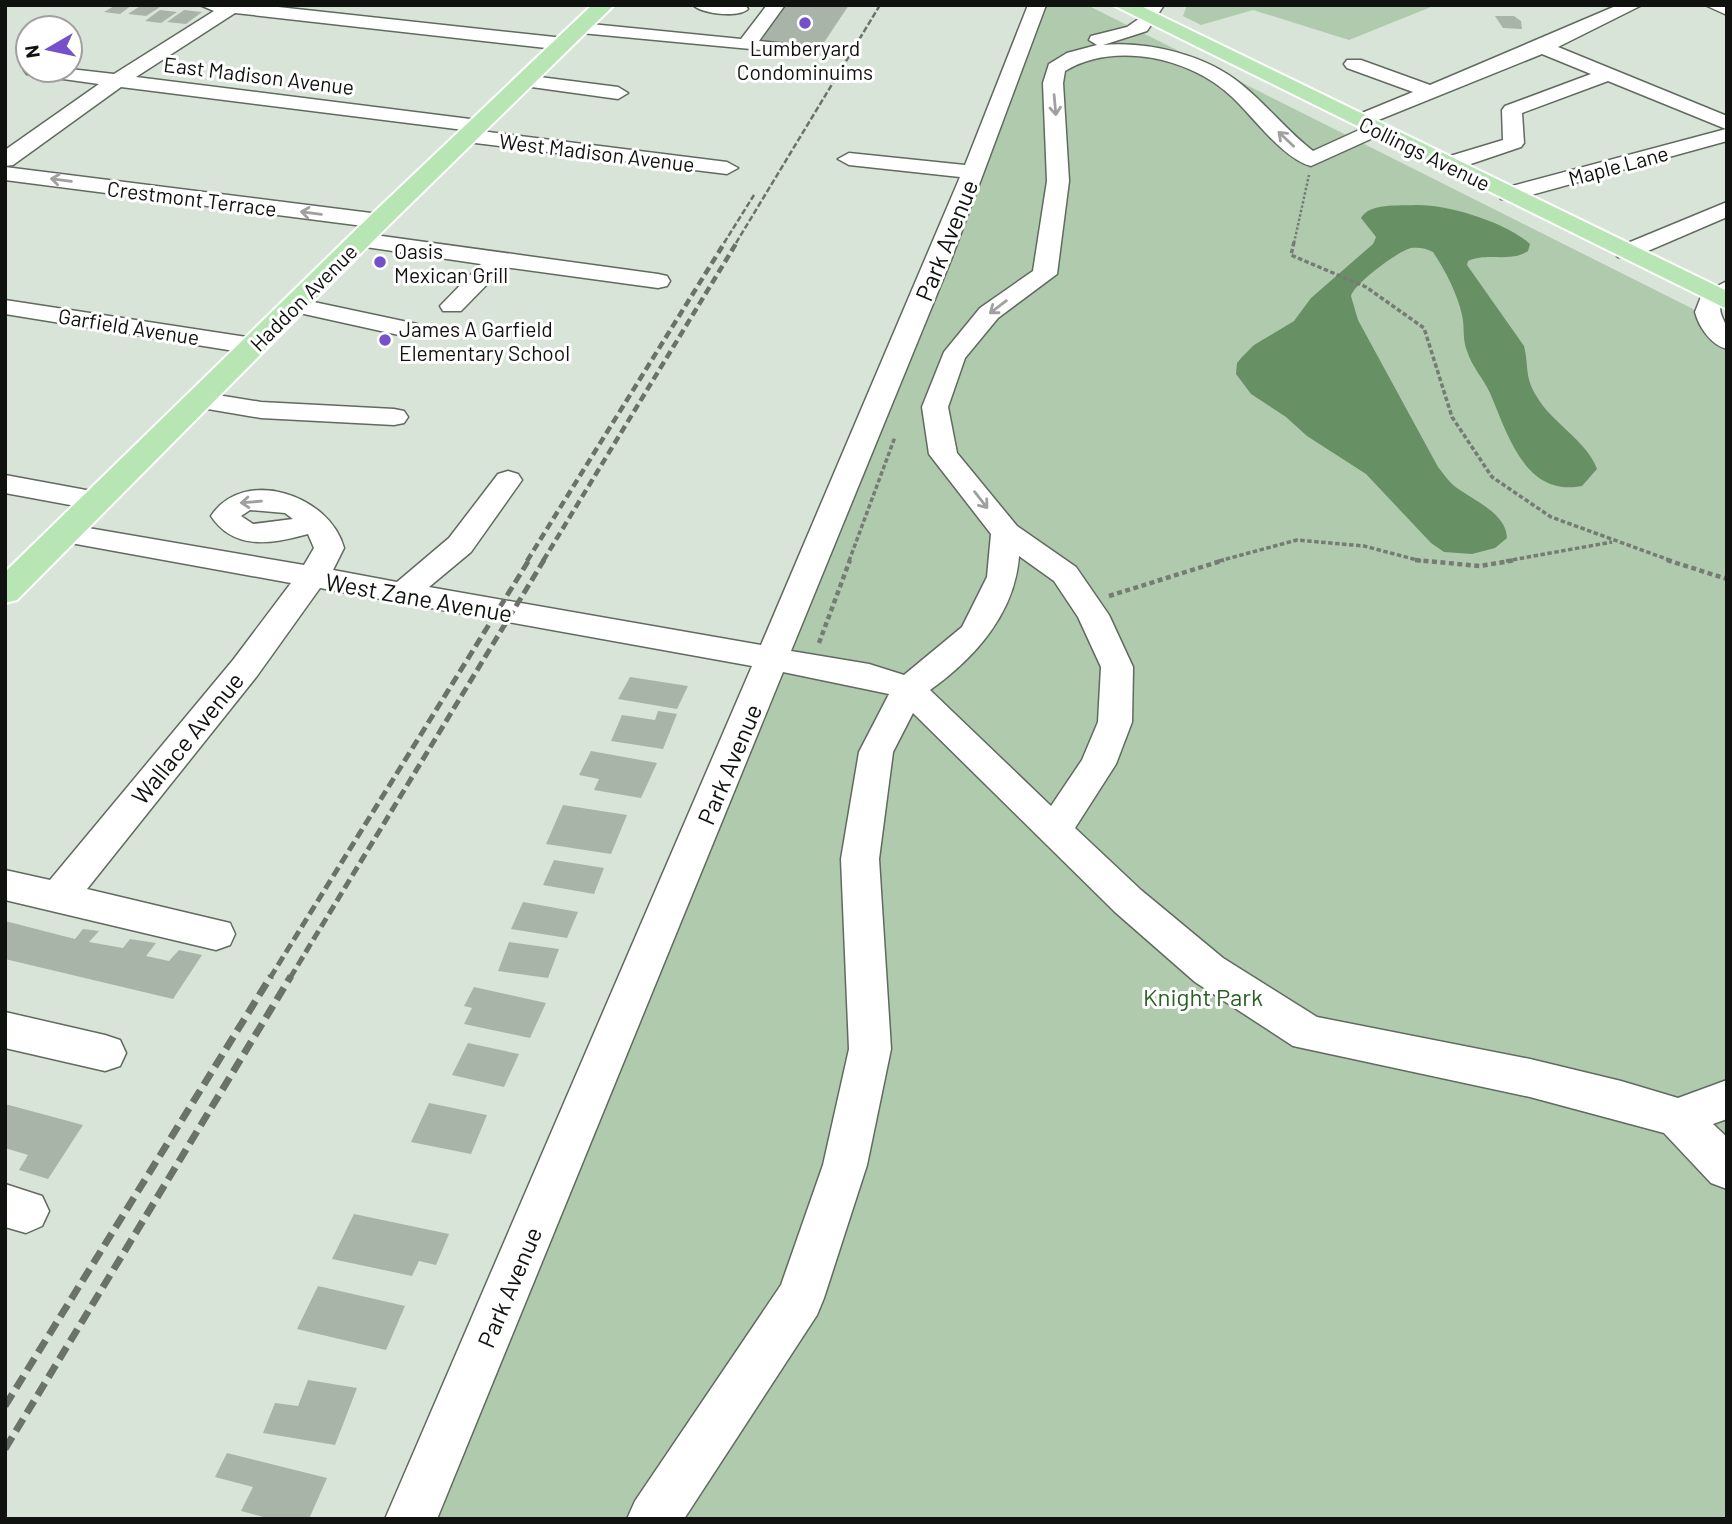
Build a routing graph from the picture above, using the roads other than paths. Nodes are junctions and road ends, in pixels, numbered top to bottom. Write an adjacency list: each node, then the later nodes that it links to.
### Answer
1 (209, 5): 9 (street)
2 (604, 5): 13 (main road, Haddon Avenue)
3 (702, 5): 10 (street)
4 (776, 5): 14 (street)
5 (1037, 5): 17 (street, Park Avenue)
6 (1123, 5): 12 (main road, Collings Avenue)
7 (1633, 5): 15 (street)
8 (1714, 5): 11 (street)
9 (233, 6): 13 (street); 22 (street)
10 (739, 9)
11 (1727, 10)
12 (1153, 12): 17 (street); 27 (main road, Collings Avenue)
13 (572, 36): 14 (street); 23 (main road, Haddon Avenue)
14 (751, 46): 16 (street); 19 (street)
15 (1542, 47): 20 (street); 24 (street)
16 (796, 50)
17 (1033, 55): 34 (street, Park Avenue)
18 (1354, 64): 24 (street)
19 (806, 69)
20 (1607, 75): 26 (street); 32 (street)
21 (84, 76): 22 (street, East Madison Avenue)
22 (118, 80): 28 (street, East Madison Avenue); 31 (street)
23 (524, 81): 25 (street); 28 (main road, Haddon Avenue)
24 (1431, 92): 27 (street)
25 (618, 93)
26 (1727, 123)
27 (1368, 125): 32 (main road, Collings Avenue); 57 (street, one-way to 57)
28 (472, 131): 33 (street, West Madison Avenue); 38 (main road, Haddon Avenue)
29 (1727, 135): 36 (street, Maple Lane)
30 (849, 159): 34 (street)
31 (5, 160)
32 (1448, 164): 36 (main road, Collings Avenue)
33 (727, 168)
34 (973, 172): 61 (street, Park Avenue)
35 (5, 173): 38 (street, Crestmont Terrace, one-way to 35)
36 (1509, 194): 40 (main road, Collings Avenue)
37 (1727, 209): 40 (street)
38 (379, 221): 39 (main road, Haddon Avenue)
39 (360, 240): 41 (street); 44 (main road, Haddon Avenue)
40 (1626, 252): 43 (main road, Collings Avenue)
41 (499, 259): 42 (street); 45 (street)
42 (658, 281)
43 (1722, 294): 48 (street)
44 (295, 305): 47 (street); 49 (main road, Haddon Avenue)
45 (452, 306)
46 (5, 307): 49 (street, Garfield Avenue)
47 (408, 329)
48 (1727, 341)
49 (253, 346): 50 (main road, Haddon Avenue)
50 (199, 400): 51 (street); 54 (main road, Haddon Avenue)
51 (394, 417)
52 (508, 480): 60 (street)
53 (5, 484): 54 (street)
54 (97, 501): 56 (main road, Haddon Avenue)
55 (312, 522): 58 (street, Wallace Avenue)
56 (65, 533): 58 (street, West Zane Avenue); 59 (main road, Haddon Avenue)
57 (1006, 533): 62 (street); 63 (street)
58 (313, 578): 60 (street, West Zane Avenue); 65 (street, Wallace Avenue)
59 (5, 592)
60 (402, 594): 61 (street, West Zane Avenue)
61 (773, 660): 62 (street, West Zane Avenue); 72 (street, Park Avenue)
62 (909, 688): 63 (street); 73 (street)
63 (1055, 829): 70 (street)
64 (5, 885): 65 (street)
65 (58, 897): 66 (street)
66 (216, 934)
67 (5, 1030): 68 (street)
68 (105, 1053)
69 (1727, 1100): 70 (street)
70 (1678, 1118): 71 (street)
71 (1727, 1168)
72 (411, 1519)
73 (653, 1519)

